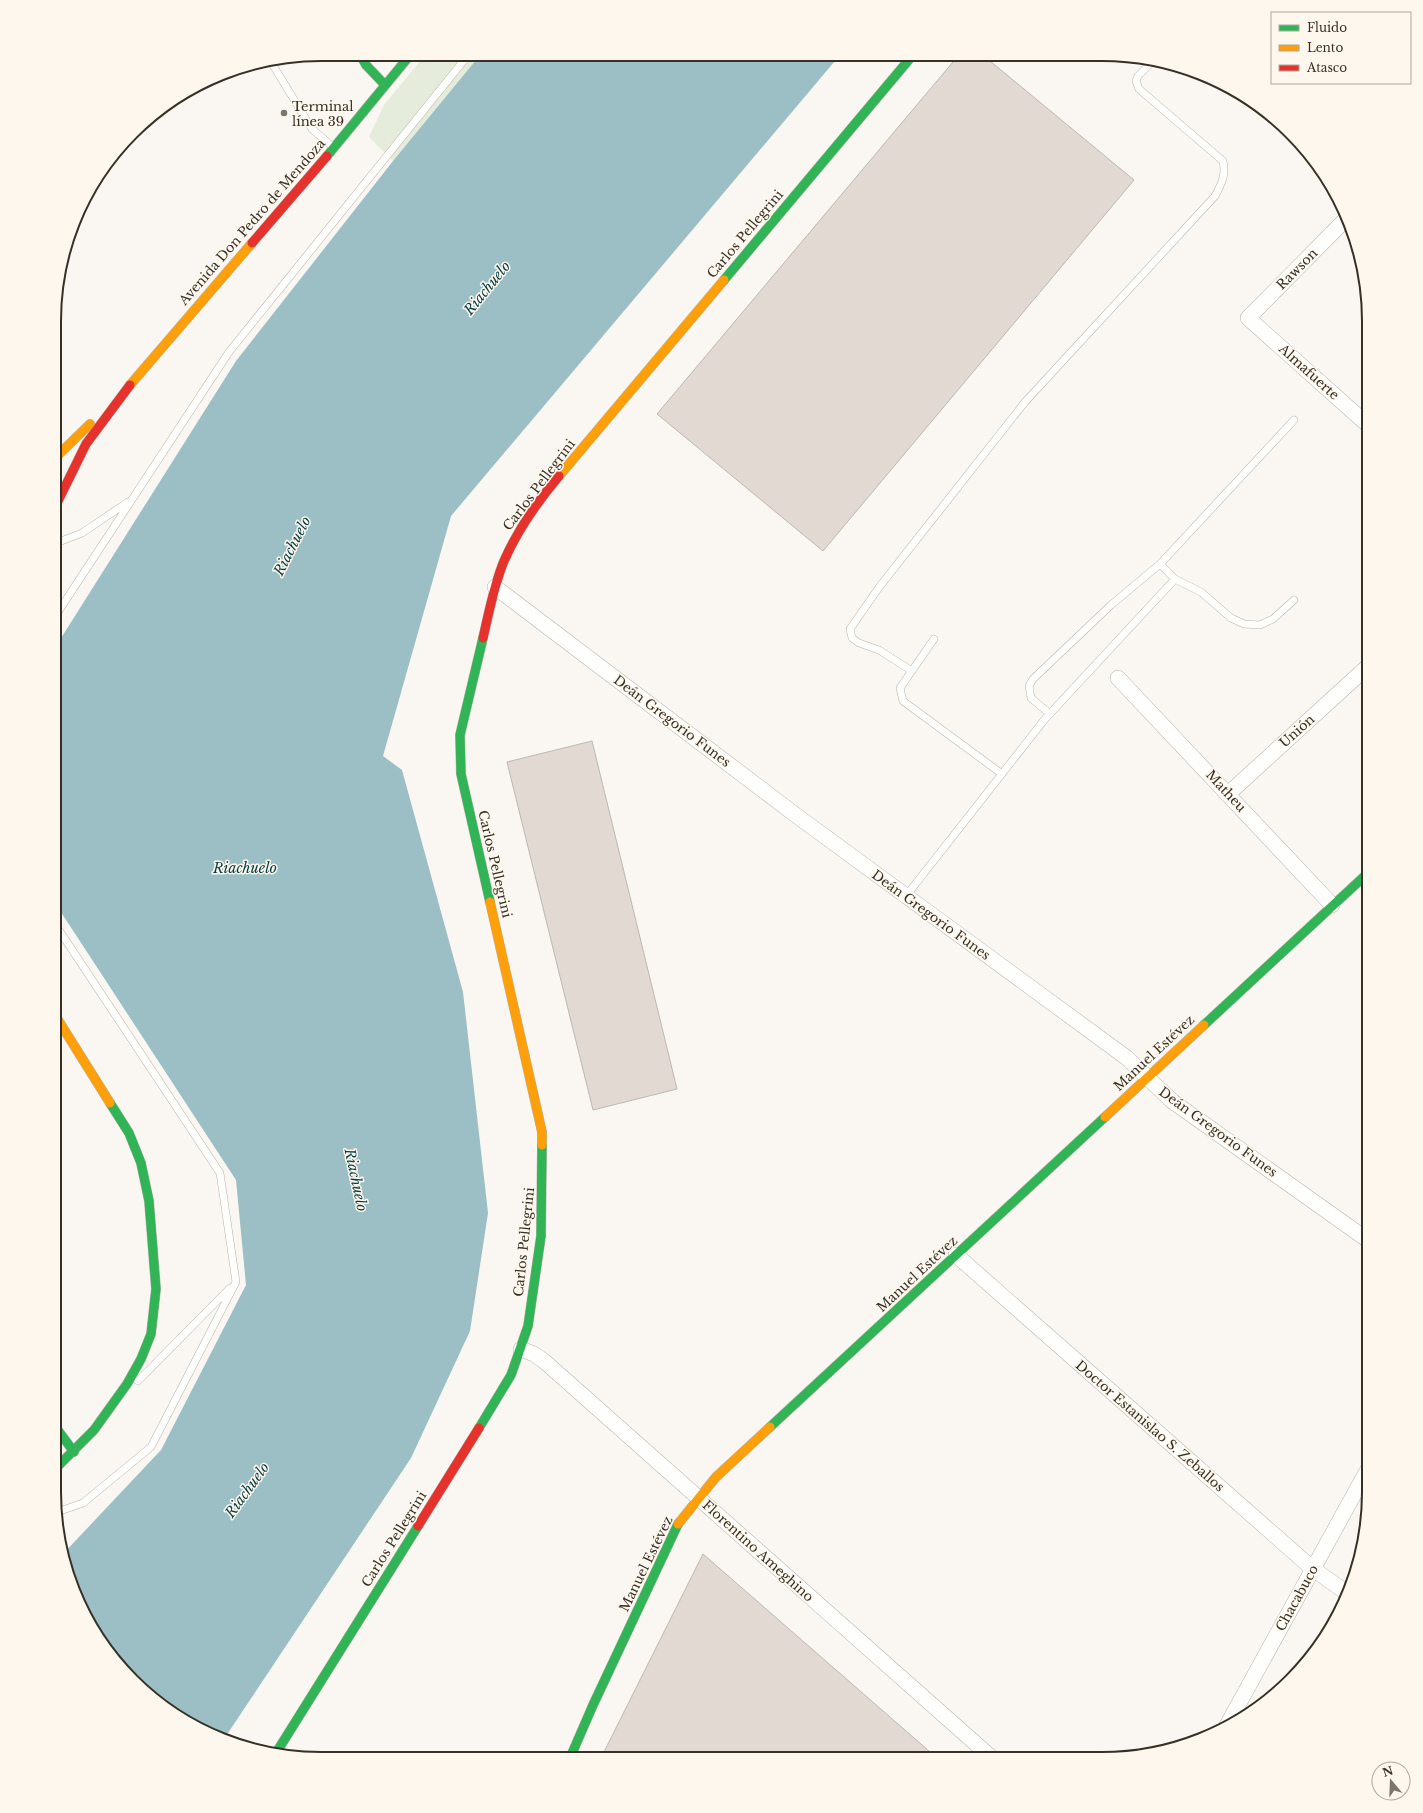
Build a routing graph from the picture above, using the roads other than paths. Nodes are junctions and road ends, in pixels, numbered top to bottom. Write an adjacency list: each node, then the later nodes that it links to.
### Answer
1 (364, 61): 7 (main road)
2 (405, 61): 7 (main road, Avenida Don Pedro de Mendoza)
3 (463, 61): 16 (lane)
4 (908, 61): 20 (main road, Carlos Pellegrini)
5 (273, 65): 8 (lane)
6 (1149, 65): 24 (lane)
7 (385, 85): 8 (main road, Avenida Don Pedro de Mendoza)
8 (334, 148): 11 (main road, Avenida Don Pedro de Mendoza)
9 (1342, 223): 10 (street, Rawson)
10 (1248, 318): 13 (street, Almafuerte)
11 (128, 387): 14 (main road, Avenida Don Pedro de Mendoza); 15 (main road, Avenida Don Pedro de Mendoza)
12 (1294, 420): 18 (lane)
13 (1362, 420)
14 (61, 452)
15 (61, 495)
16 (131, 500): 17 (lane); 22 (lane)
17 (61, 541)
18 (1160, 564): 19 (lane); 27 (lane)
19 (1175, 579): 21 (lane); 27 (lane)
20 (494, 586): 31 (street, Deán Gregorio Funes); 39 (main road, Carlos Pellegrini)
21 (1294, 600)
22 (61, 607)
23 (934, 639): 24 (lane)
24 (912, 671): 28 (lane)
25 (1362, 672): 29 (street, Unión)
26 (1118, 678): 29 (street, Matheu)
27 (1050, 714): 28 (lane)
28 (1002, 774): 31 (lane)
29 (1228, 794): 32 (street, Matheu)
30 (1362, 878): 32 (main road, Manuel Estévez)
31 (906, 896): 35 (street, Deán Gregorio Funes)
32 (1332, 905): 35 (main road, Manuel Estévez)
33 (61, 933): 38 (lane)
34 (61, 1025): 40 (main road)
35 (1147, 1078): 36 (street, Deán Gregorio Funes); 37 (main road, Manuel Estévez)
36 (1362, 1236)
37 (956, 1256): 45 (main road, Manuel Estévez); 47 (street, Doctor Estanislao S. Zeballos)
38 (236, 1282): 40 (lane); 46 (lane)
39 (521, 1349): 45 (street, Florentino Ameghino); 50 (main road, Carlos Pellegrini)
40 (112, 1407): 42 (main road)
41 (61, 1434): 42 (main road)
42 (74, 1452): 43 (main road)
43 (61, 1464)
44 (1362, 1480): 47 (street, Chacabuco)
45 (698, 1498): 51 (main road, Manuel Estévez); 52 (street, Florentino Ameghino)
46 (62, 1510)
47 (1313, 1569): 48 (street, Doctor Estanislao S. Zeballos); 49 (street, Chacabuco)
48 (1342, 1590)
49 (1231, 1717)
50 (279, 1749)
51 (573, 1752)
52 (996, 1752)

